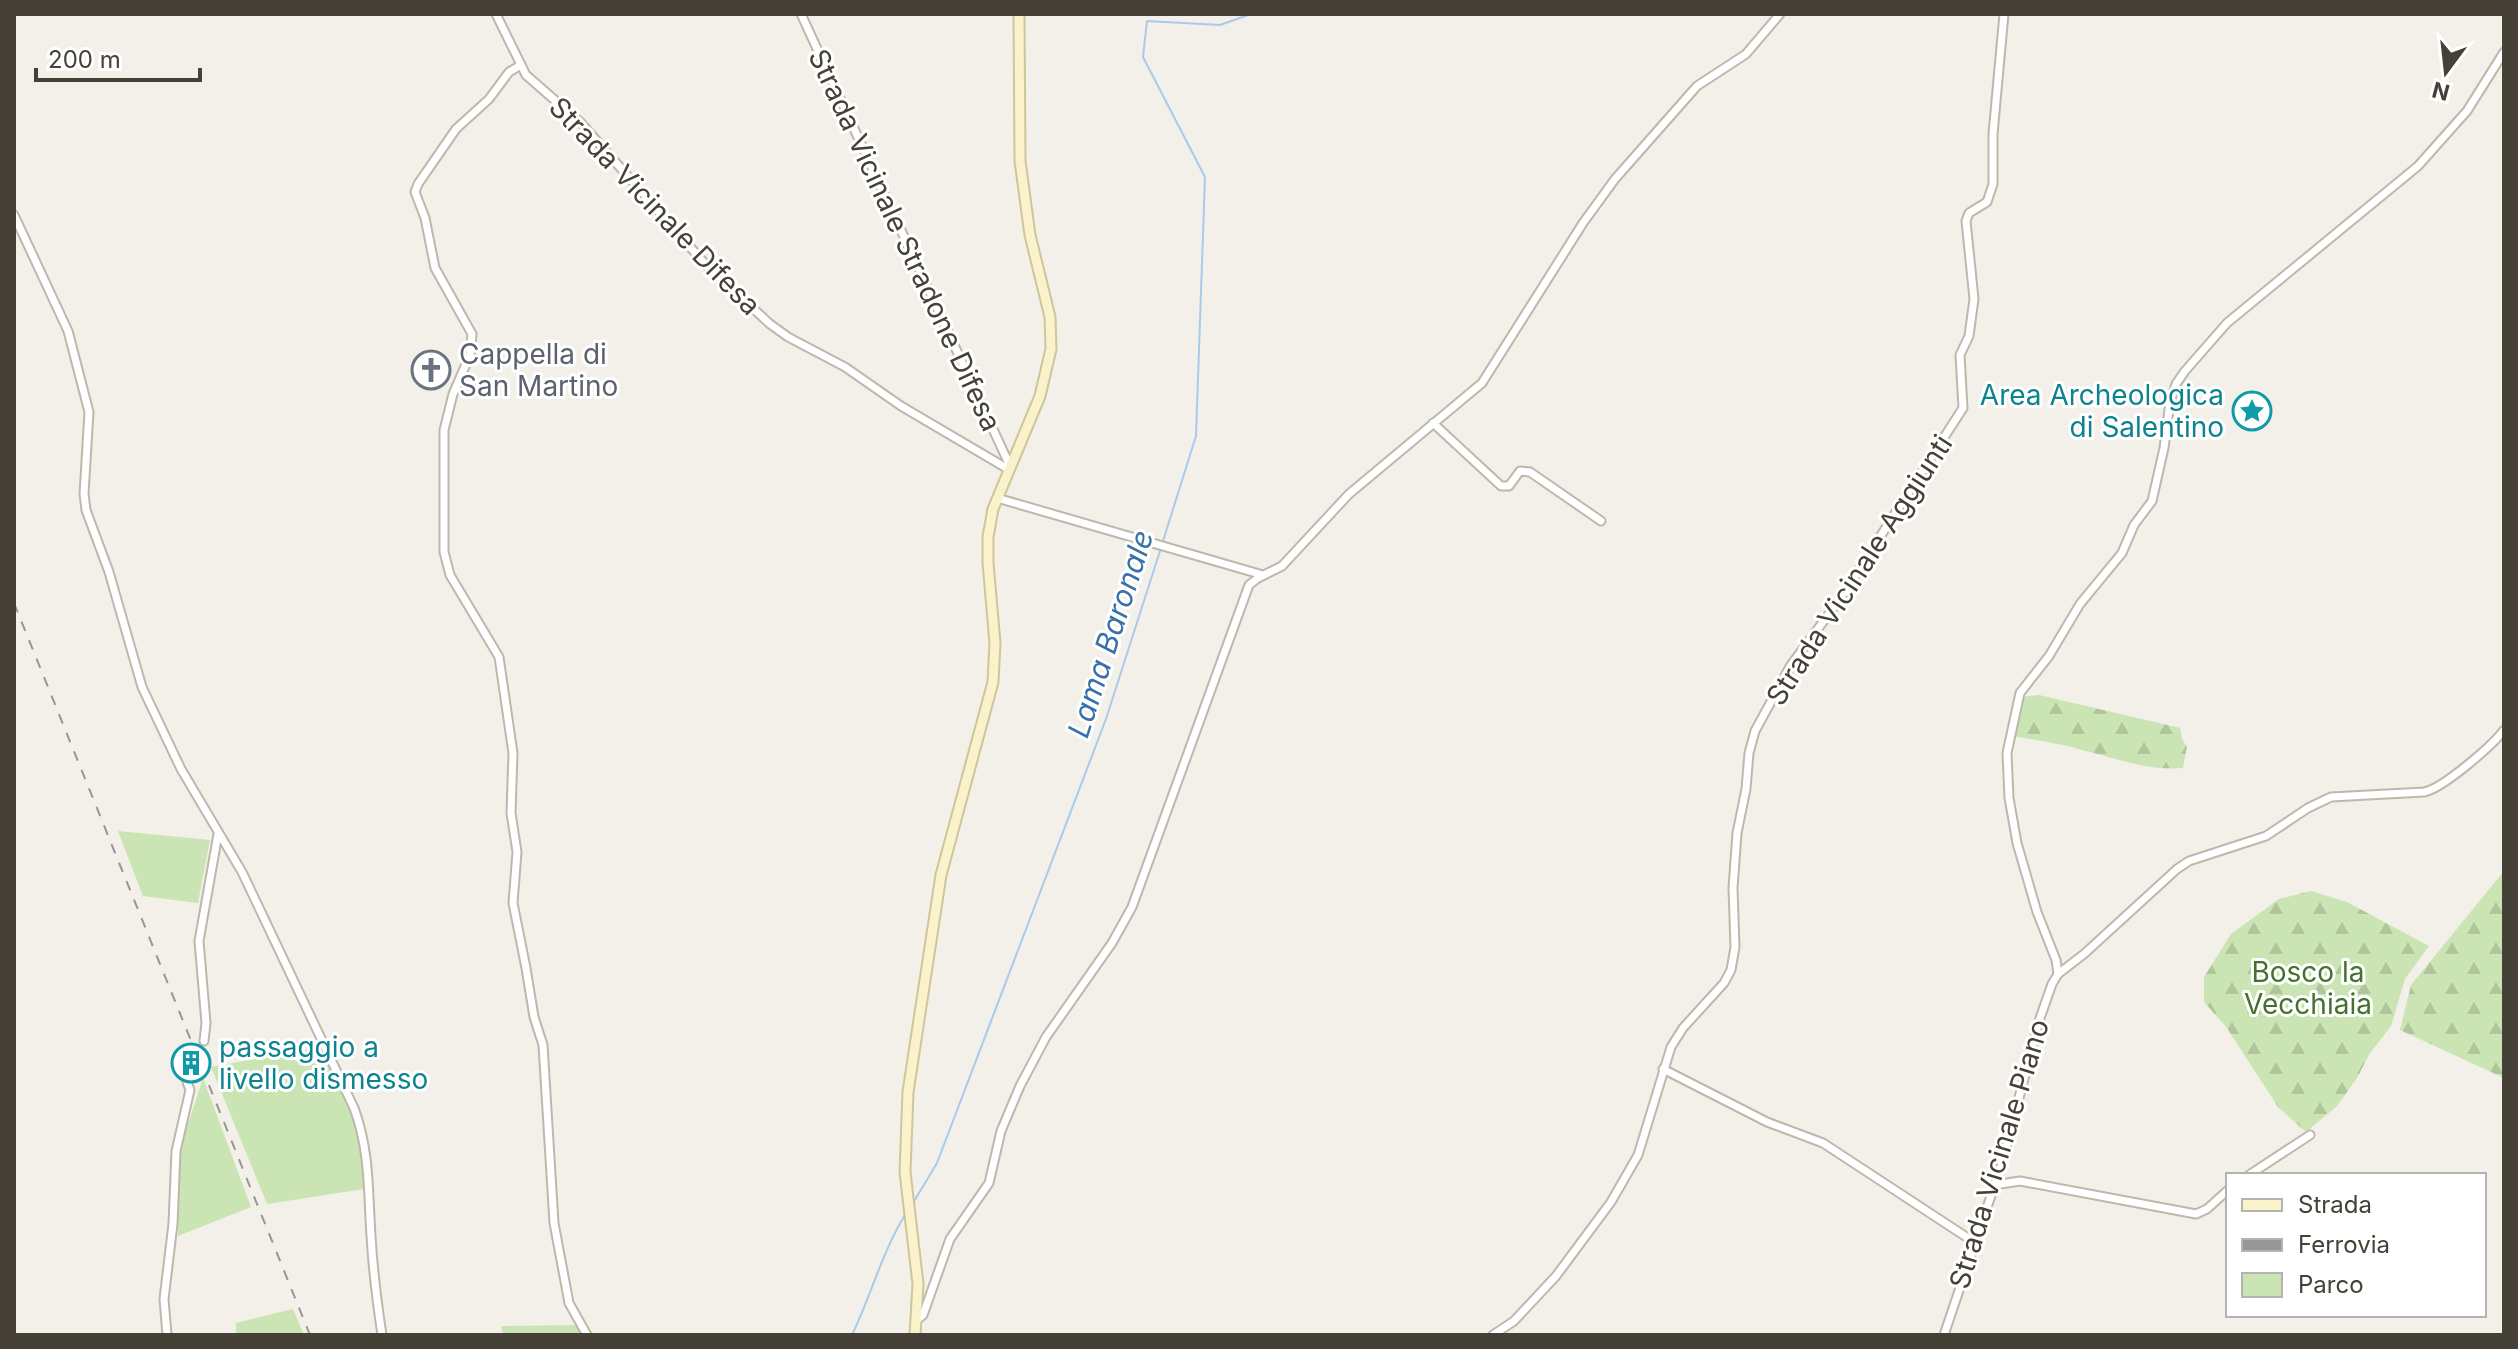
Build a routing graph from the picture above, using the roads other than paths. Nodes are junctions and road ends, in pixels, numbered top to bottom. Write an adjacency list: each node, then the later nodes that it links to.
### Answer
1 (496, 14): 7 (street, Strada Vicinale Difesa)
2 (801, 14): 10 (street, Strada Vicinale Stradone Difesa)
3 (1019, 14): 10 (main road)
4 (1780, 14): 9 (street)
5 (2004, 14): 18 (street, Strada Vicinale Aggiunti)
6 (2504, 52): 16 (street)
7 (521, 65): 10 (street, Strada Vicinale Difesa); 28 (street)
8 (14, 215): 15 (street)
9 (1433, 423): 12 (street); 13 (street)
10 (1009, 467): 11 (main road)
11 (997, 498): 13 (street); 25 (main road)
12 (1601, 521)
13 (1264, 575): 25 (street)
14 (2504, 730): 16 (street)
15 (218, 834): 17 (street); 27 (street)
16 (2058, 974): 22 (street, Strada Vicinale Piano)
17 (204, 1041)
18 (1663, 1069): 24 (street); 30 (street, Strada Vicinale Aggiunti)
19 (187, 1082): 26 (street)
20 (2310, 1135): 21 (street)
21 (2252, 1173)
22 (1994, 1185): 23 (street); 24 (street, Strada Vicinale Piano)
23 (2226, 1192)
24 (1974, 1242): 31 (street, Strada Vicinale Piano)
25 (918, 1319): 29 (main road)
26 (167, 1335)
27 (382, 1335)
28 (587, 1335)
29 (915, 1335)
30 (1493, 1335)
31 (1944, 1335)

